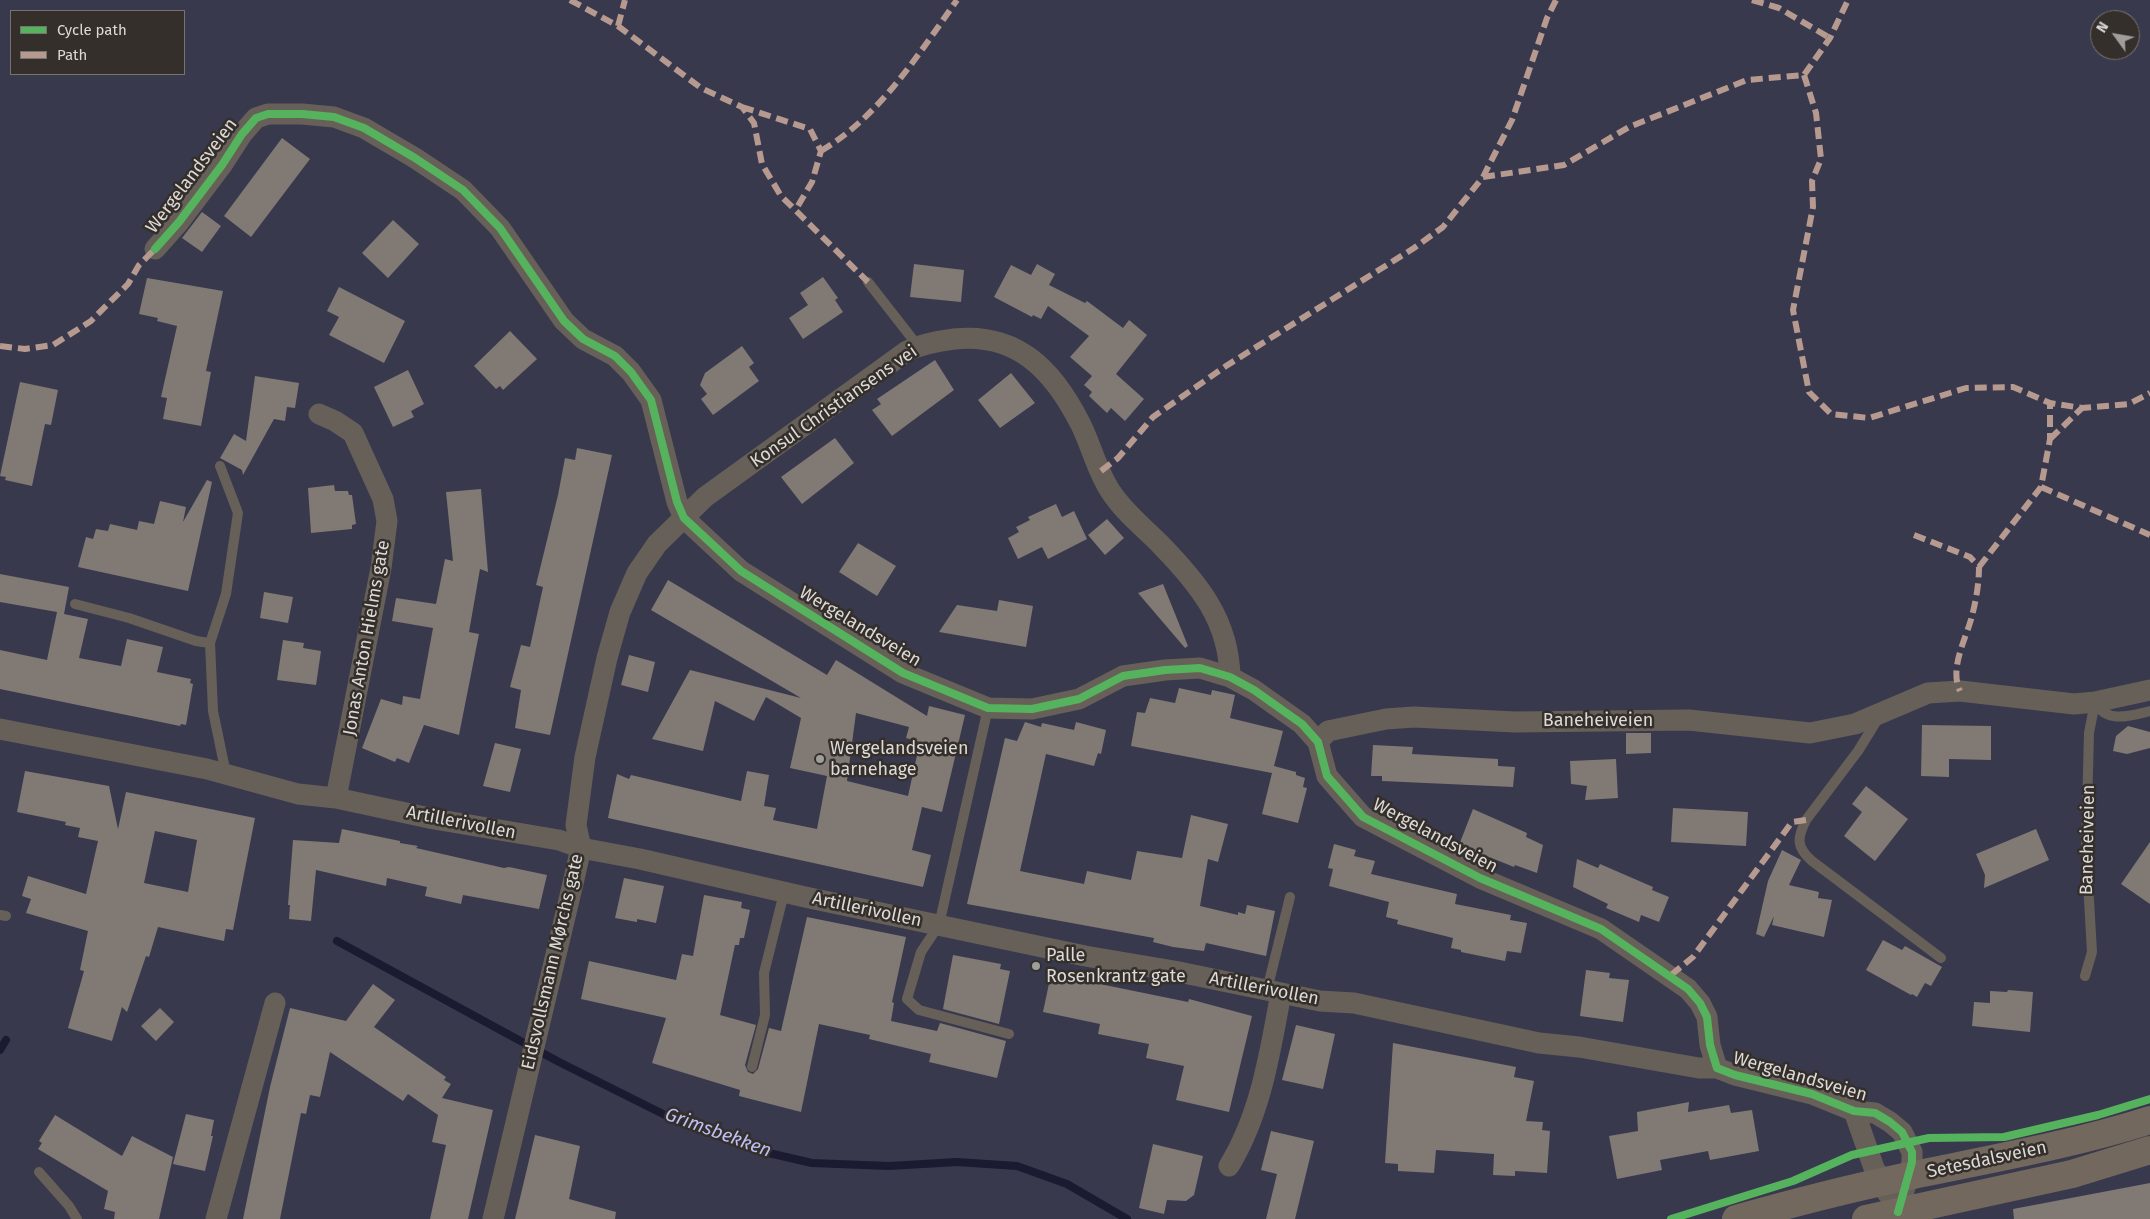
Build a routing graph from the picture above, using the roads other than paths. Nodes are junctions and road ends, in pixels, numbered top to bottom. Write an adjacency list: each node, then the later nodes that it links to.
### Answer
1 (155, 249): 6 (street, Wergelandsveien)
2 (868, 282): 3 (lane)
3 (918, 346): 6 (street, Konsul Christiansens vei); 9 (street, Konsul Christiansens vei)
4 (320, 414): 18 (street, Jonas Anton Hielms gate)
5 (220, 466): 8 (lane)
6 (684, 518): 12 (street, Wergelandsveien); 19 (street, Eidsvollsmann Mørchs gate)
7 (75, 604): 8 (lane)
8 (210, 643): 17 (lane)
9 (1230, 677): 12 (street, Wergelandsveien); 16 (street, Wergelandsveien)
10 (2150, 690): 11 (street, Baneheiveien)
11 (2095, 702): 13 (lane); 14 (street, Baneheiveien); 24 (lane, Baneheiveien)
12 (988, 708): 22 (lane)
13 (2150, 711)
14 (1880, 714): 16 (street, Baneheiveien); 23 (lane)
15 (0, 729): 17 (street, Artillerivollen)
16 (1318, 742): 29 (street, Wergelandsveien)
17 (226, 774): 18 (street, Artillerivollen)
18 (336, 798): 19 (street, Artillerivollen)
19 (580, 848): 20 (street, Artillerivollen); 39 (street, Eidsvollsmann Mørchs gate)
20 (784, 893): 22 (street, Artillerivollen); 28 (lane)
21 (1290, 897): 25 (lane)
22 (939, 925): 25 (street, Artillerivollen); 27 (lane)
23 (1941, 958)
24 (2085, 976)
25 (1274, 991): 29 (street, Artillerivollen); 33 (street)
26 (274, 1003): 38 (street)
27 (1009, 1034)
28 (752, 1067)
29 (1717, 1068): 30 (street, Wergelandsveien)
30 (1854, 1111): 35 (street, Wergelandsveien); 35 (street, Wergelandsveien)
31 (2150, 1120): 35 (highway, Setesdalsveien)
32 (2150, 1150): 36 (highway, Setesdalsveien)
33 (1229, 1166)
34 (39, 1172): 37 (lane)
35 (1894, 1179): 36 (street, Wergelandsveien); 40 (highway, Setesdalsveien)
36 (1898, 1212): 41 (highway, Setesdalsveien)
37 (77, 1219)
38 (216, 1219)
39 (493, 1219)
40 (1736, 1219)
41 (1866, 1219)

